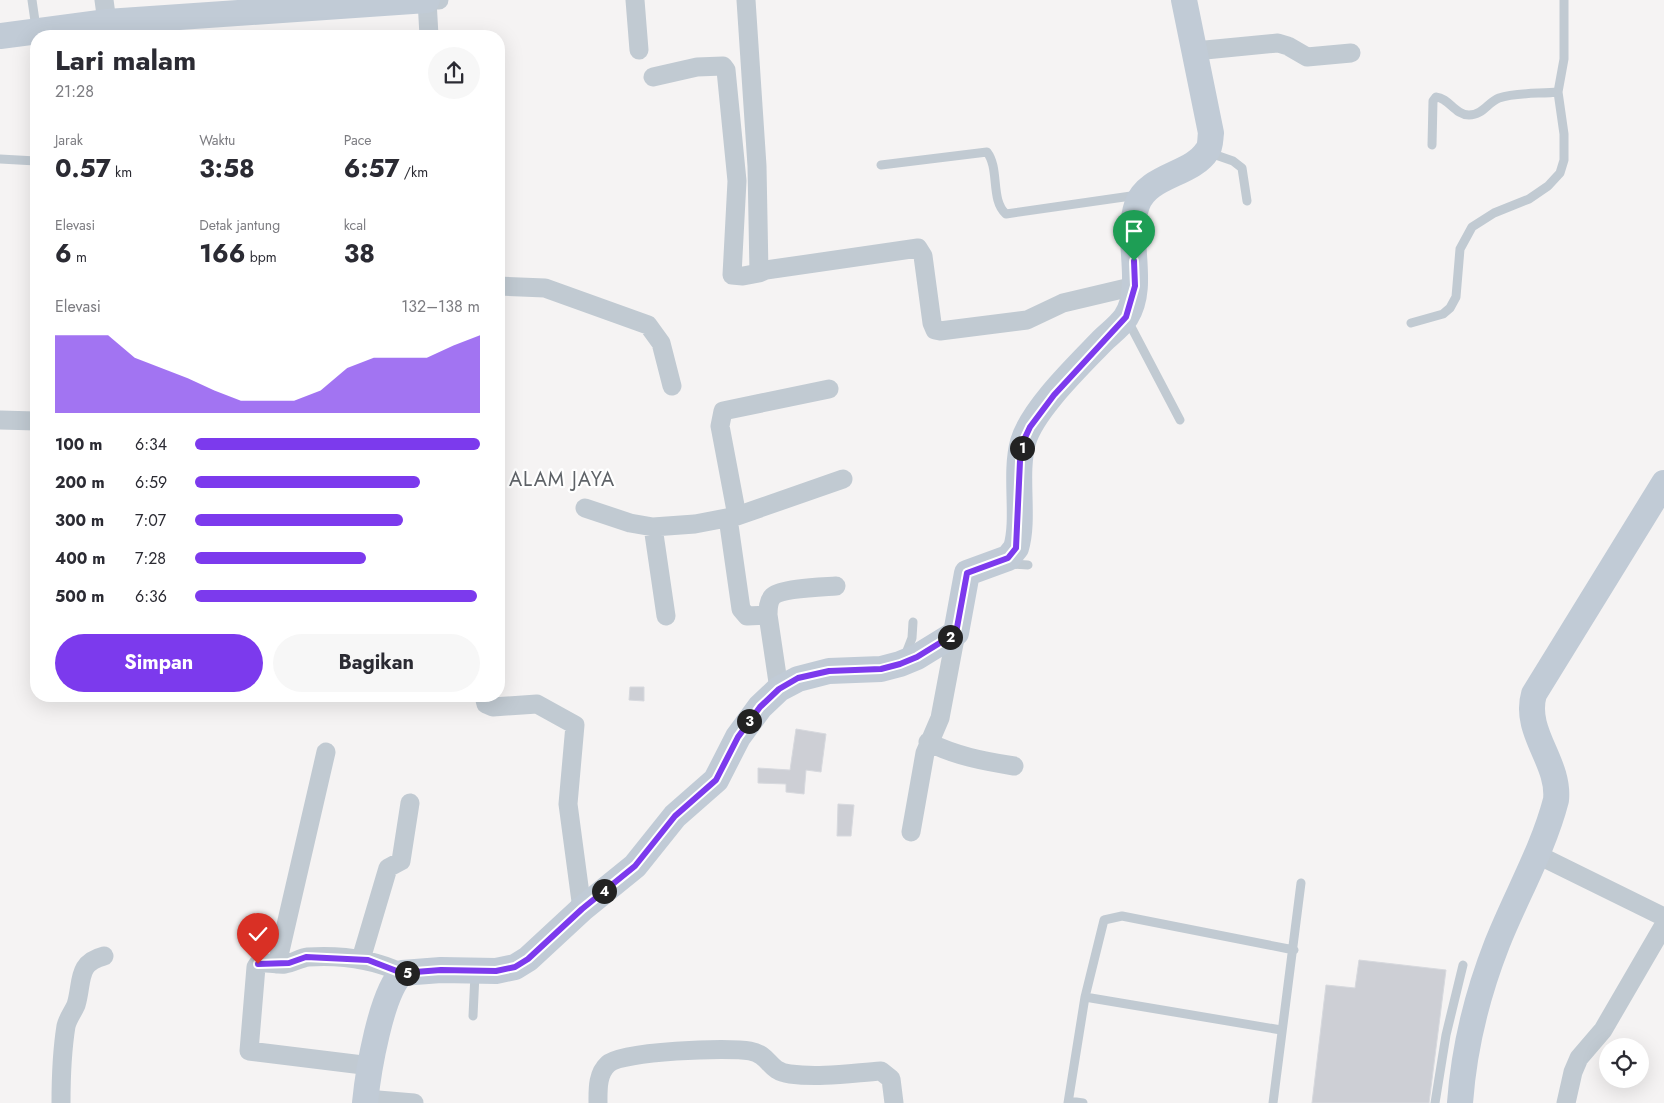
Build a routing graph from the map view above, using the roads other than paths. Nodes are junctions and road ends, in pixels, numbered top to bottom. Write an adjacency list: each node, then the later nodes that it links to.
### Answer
1 (32, 0): 9 (lane)
2 (427, 0): 3 (street); 8 (street); 11 (street)
3 (439, 0)
4 (635, 0): 14 (street)
5 (746, 0): 26 (street)
6 (1184, 0): 15 (street)
7 (1564, 0): 18 (lane)
8 (106, 11): 10 (street)
9 (36, 30)
10 (40, 30)
11 (429, 30)
12 (30, 32): 13 (street)
13 (0, 36)
14 (639, 50)
15 (1195, 51): 16 (street); 20 (street)
16 (1351, 53)
17 (653, 77): 26 (street)
18 (1558, 92): 19 (lane); 30 (lane)
19 (1432, 145)
20 (1207, 152): 24 (street); 25 (lane)
21 (0, 159): 22 (lane)
22 (30, 161)
23 (881, 165): 24 (lane)
24 (1142, 195): 28 (street)
25 (1247, 201)
26 (759, 274): 28 (street)
27 (505, 286): 31 (street)
28 (1135, 286): 29 (street)
29 (1126, 317): 34 (lane); 41 (street)
30 (1411, 323)
31 (672, 386)
32 (829, 389): 39 (street)
33 (0, 420): 35 (street)
34 (1180, 420)
35 (30, 421)
36 (843, 479): 39 (street)
37 (1664, 484): 56 (street)
38 (585, 508): 40 (street)
39 (733, 517): 40 (street); 44 (street)
40 (653, 527): 45 (street)
41 (996, 563): 42 (lane); 47 (street)
42 (1028, 565)
43 (836, 586): 44 (street)
44 (768, 615): 49 (street)
45 (666, 616)
46 (914, 622): 48 (lane)
47 (956, 633): 48 (street); 51 (street)
48 (900, 664): 49 (street)
49 (779, 689): 58 (street)
50 (486, 702): 58 (street)
51 (928, 742): 53 (street); 55 (street)
52 (326, 752): 64 (street)
53 (1014, 766)
54 (410, 803): 63 (street)
55 (911, 832)
56 (1536, 854): 59 (street); 81 (street)
57 (1301, 883): 61 (lane)
58 (582, 909): 66 (street)
59 (1664, 916)
60 (1664, 925): 82 (street)
61 (1294, 950): 68 (lane); 70 (lane)
62 (104, 956): 74 (street)
63 (361, 959): 64 (street); 67 (street)
64 (276, 964): 71 (street)
65 (1463, 966): 80 (lane)
66 (476, 971): 67 (street); 69 (lane)
67 (402, 973): 71 (street)
68 (1085, 998): 70 (lane); 73 (lane)
69 (473, 1016)
70 (1281, 1030): 79 (lane)
71 (371, 1066): 72 (street)
72 (365, 1101): 75 (street)
73 (1069, 1102): 78 (lane)
74 (61, 1103)
75 (414, 1103)
76 (598, 1103): 77 (street)
77 (894, 1103)
78 (1083, 1103)
79 (1273, 1103)
80 (1435, 1103)
81 (1460, 1103)
82 (1566, 1103)

